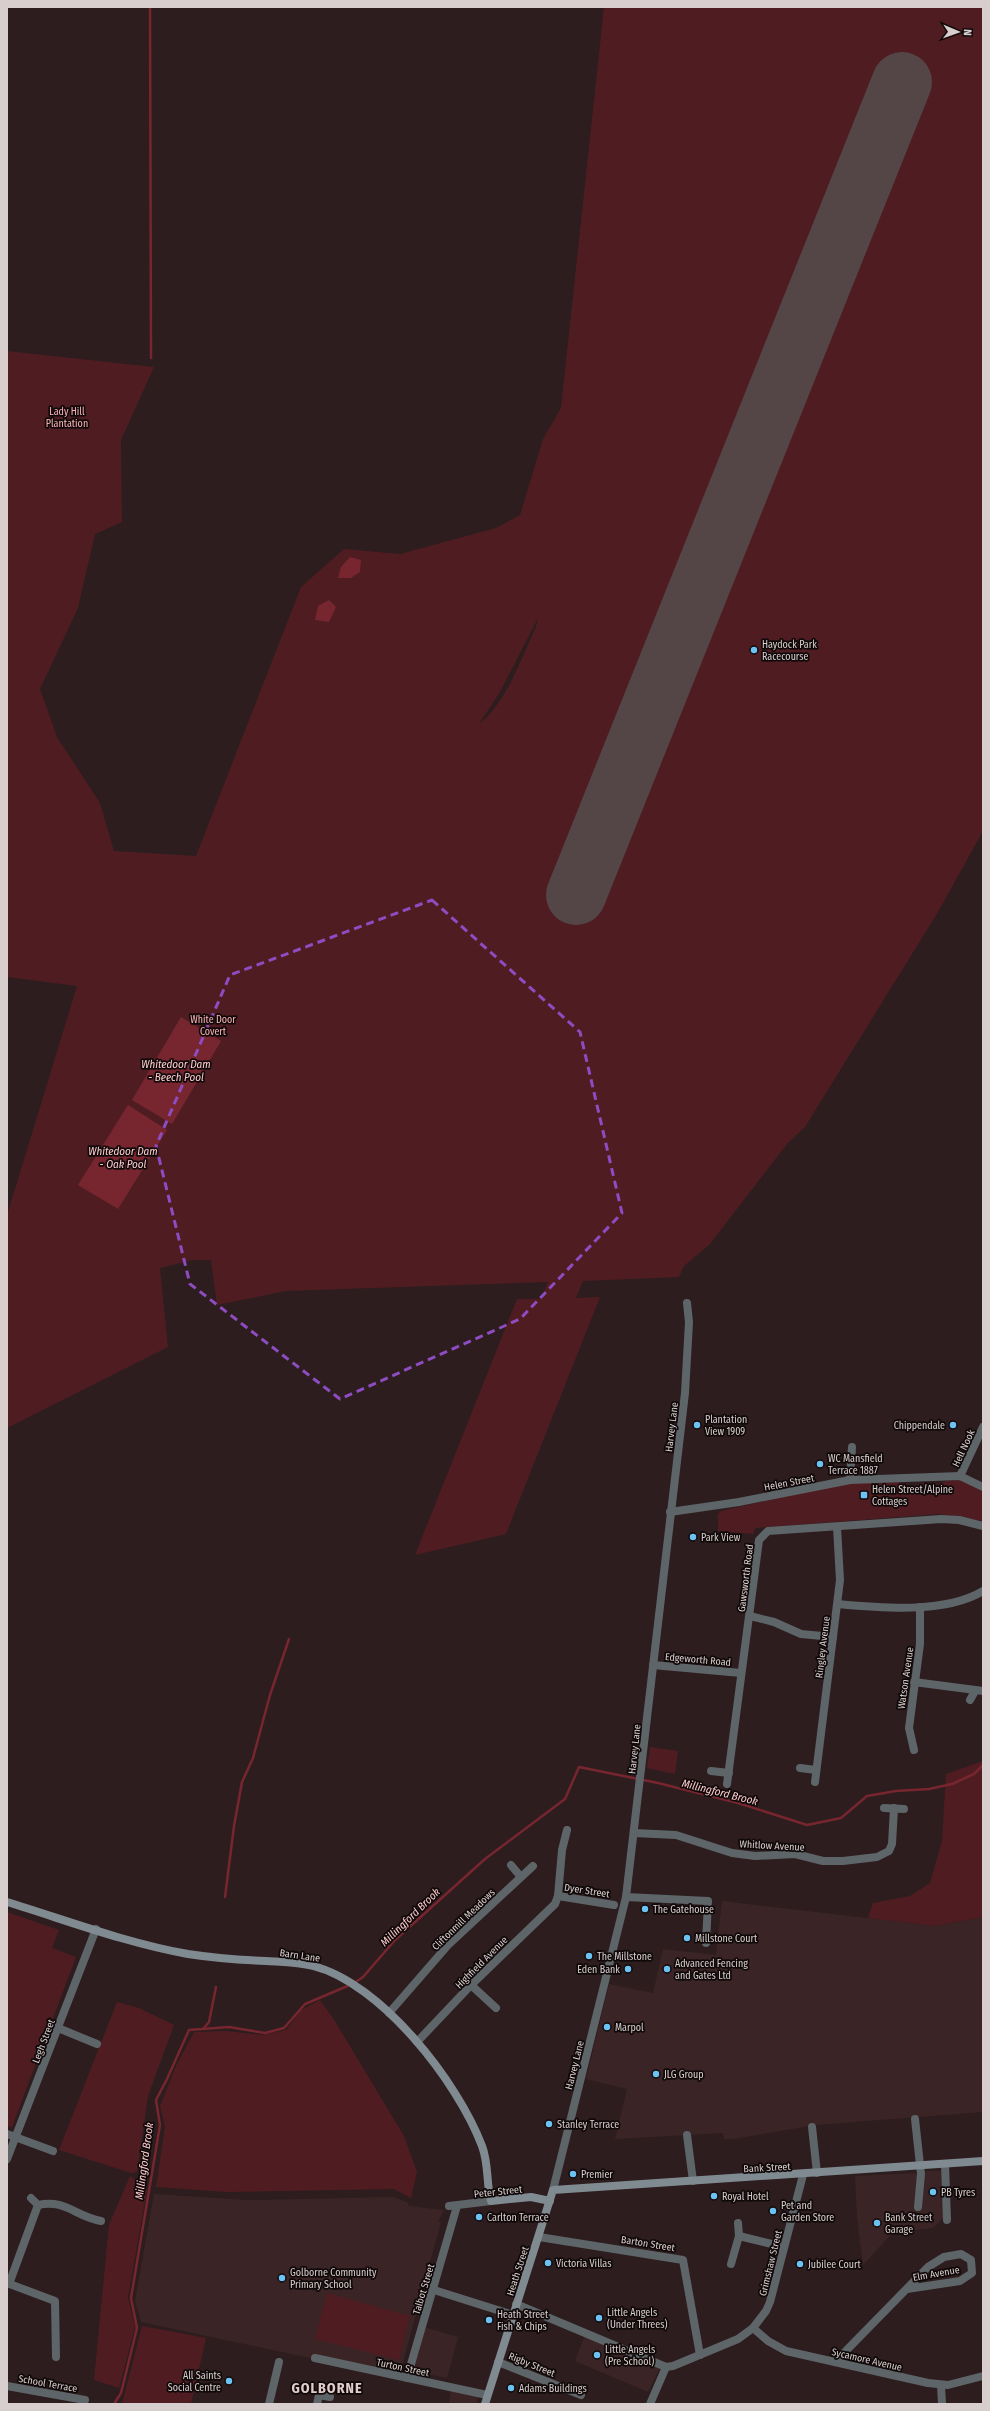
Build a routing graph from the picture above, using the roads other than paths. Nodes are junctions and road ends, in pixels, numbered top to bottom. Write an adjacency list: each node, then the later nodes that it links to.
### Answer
1 (687, 1303): 7 (street, Harvey Lane)
2 (983, 1427): 4 (street, Hell Nook)
3 (852, 1447): 5 (street)
4 (960, 1476): 5 (street, Helen Street); 6 (street, Helen Street)
5 (850, 1480): 7 (street, Helen Street)
6 (983, 1487)
7 (670, 1512): 15 (street, Harvey Lane)
8 (983, 1526): 9 (street, Gawsworth Road)
9 (837, 1527): 11 (street, Ringley Avenue); 13 (street, Gawsworth Road)
10 (983, 1591): 12 (street)
11 (838, 1604): 12 (street); 14 (street, Ringley Avenue)
12 (920, 1607): 17 (street, Watson Avenue)
13 (750, 1616): 14 (street); 16 (street, Gawsworth Road)
14 (833, 1637): 22 (street, Ringley Avenue)
15 (653, 1665): 16 (street, Edgeworth Road); 31 (street, Harvey Lane)
16 (741, 1673): 24 (street, Gawsworth Road)
17 (914, 1682): 18 (street); 20 (street, Watson Avenue)
18 (981, 1690): 19 (street)
19 (970, 1700)
20 (914, 1750)
21 (800, 1768): 22 (street)
22 (816, 1770): 25 (street, Ringley Avenue)
23 (710, 1771): 24 (street)
24 (729, 1773): 26 (street, Gawsworth Road)
25 (815, 1782)
26 (727, 1784)
27 (884, 1808): 28 (street)
28 (894, 1808): 29 (street); 31 (street, Whitlow Avenue)
29 (904, 1809)
30 (567, 1830): 35 (street)
31 (634, 1833): 36 (street, Harvey Lane)
32 (511, 1865): 34 (street)
33 (533, 1866): 34 (street, Cliftonmill Meadows)
34 (521, 1877): 43 (street, Cliftonmill Meadows)
35 (558, 1896): 38 (street, Dyer Street); 41 (street, Highfield Avenue)
36 (626, 1896): 40 (street); 60 (street, Harvey Lane)
37 (7, 1902): 39 (street, Barn Lane)
38 (614, 1905)
39 (96, 1929): 43 (street, Barn Lane); 44 (street, Legh Street)
40 (706, 1943)
41 (471, 1985): 42 (street); 45 (street, Highfield Avenue)
42 (496, 2008)
43 (389, 2013): 45 (street, Barn Lane)
44 (58, 2028): 46 (street); 51 (street, Legh Street)
45 (417, 2042): 62 (street, Barn Lane)
46 (97, 2044)
47 (915, 2119): 56 (street)
48 (812, 2127): 57 (street)
49 (7, 2134): 51 (street)
50 (687, 2135): 59 (street)
51 (16, 2137): 52 (street); 53 (street, Legh Street)
52 (53, 2151)
53 (7, 2159)
54 (983, 2161): 55 (street, Bank Street)
55 (945, 2164): 56 (street, Bank Street); 67 (street)
56 (920, 2165): 57 (street, Bank Street); 66 (street)
57 (818, 2173): 58 (street, Bank Street)
58 (803, 2175): 59 (street, Bank Street); 72 (street, Grimshaw Street)
59 (693, 2181): 60 (street, Bank Street)
60 (553, 2190): 63 (street, Heath Street)
61 (31, 2198): 64 (street)
62 (491, 2201): 63 (street, Peter Street); 65 (street, Peter Street)
63 (550, 2201): 71 (street, Heath Street)
64 (38, 2205): 68 (street); 74 (street)
65 (453, 2206): 76 (street, Talbot Street)
66 (918, 2207)
67 (947, 2220)
68 (101, 2221)
69 (738, 2223): 70 (street)
70 (739, 2236): 72 (street); 73 (street)
71 (539, 2237): 77 (street, Heath Street); 80 (street, Barton Street)
72 (784, 2247): 79 (street, Grimshaw Street)
73 (731, 2264)
74 (8, 2284): 81 (street)
75 (908, 2289): 75 (street, Elm Avenue); 85 (street, Elm Avenue)
76 (434, 2290): 78 (street); 88 (street, Talbot Street)
77 (516, 2304): 78 (street, Heath Street); 86 (street)
78 (513, 2315): 84 (street, Heath Street)
79 (753, 2328): 80 (street, Grimshaw Street); 85 (street, Sycamore Avenue)
80 (700, 2355): 86 (street, Grimshaw Street)
81 (56, 2357)
82 (315, 2358): 88 (street, Turton Street)
83 (279, 2362): 95 (street)
84 (498, 2362): 91 (street, Rigby Street); 92 (street, Heath Street)
85 (835, 2362): 89 (street, Sycamore Avenue)
86 (666, 2367): 98 (street)
87 (983, 2376): 89 (street, Sycamore Avenue)
88 (407, 2378): 92 (street, Turton Street)
89 (941, 2385): 99 (street)
90 (7, 2386): 94 (street, School Terrace)
91 (580, 2394)
92 (488, 2395): 97 (street, Heath Street)
93 (330, 2398): 96 (street)
94 (85, 2400)
95 (270, 2404)
96 (317, 2404)
97 (485, 2404)
98 (650, 2404)
99 (942, 2404)

